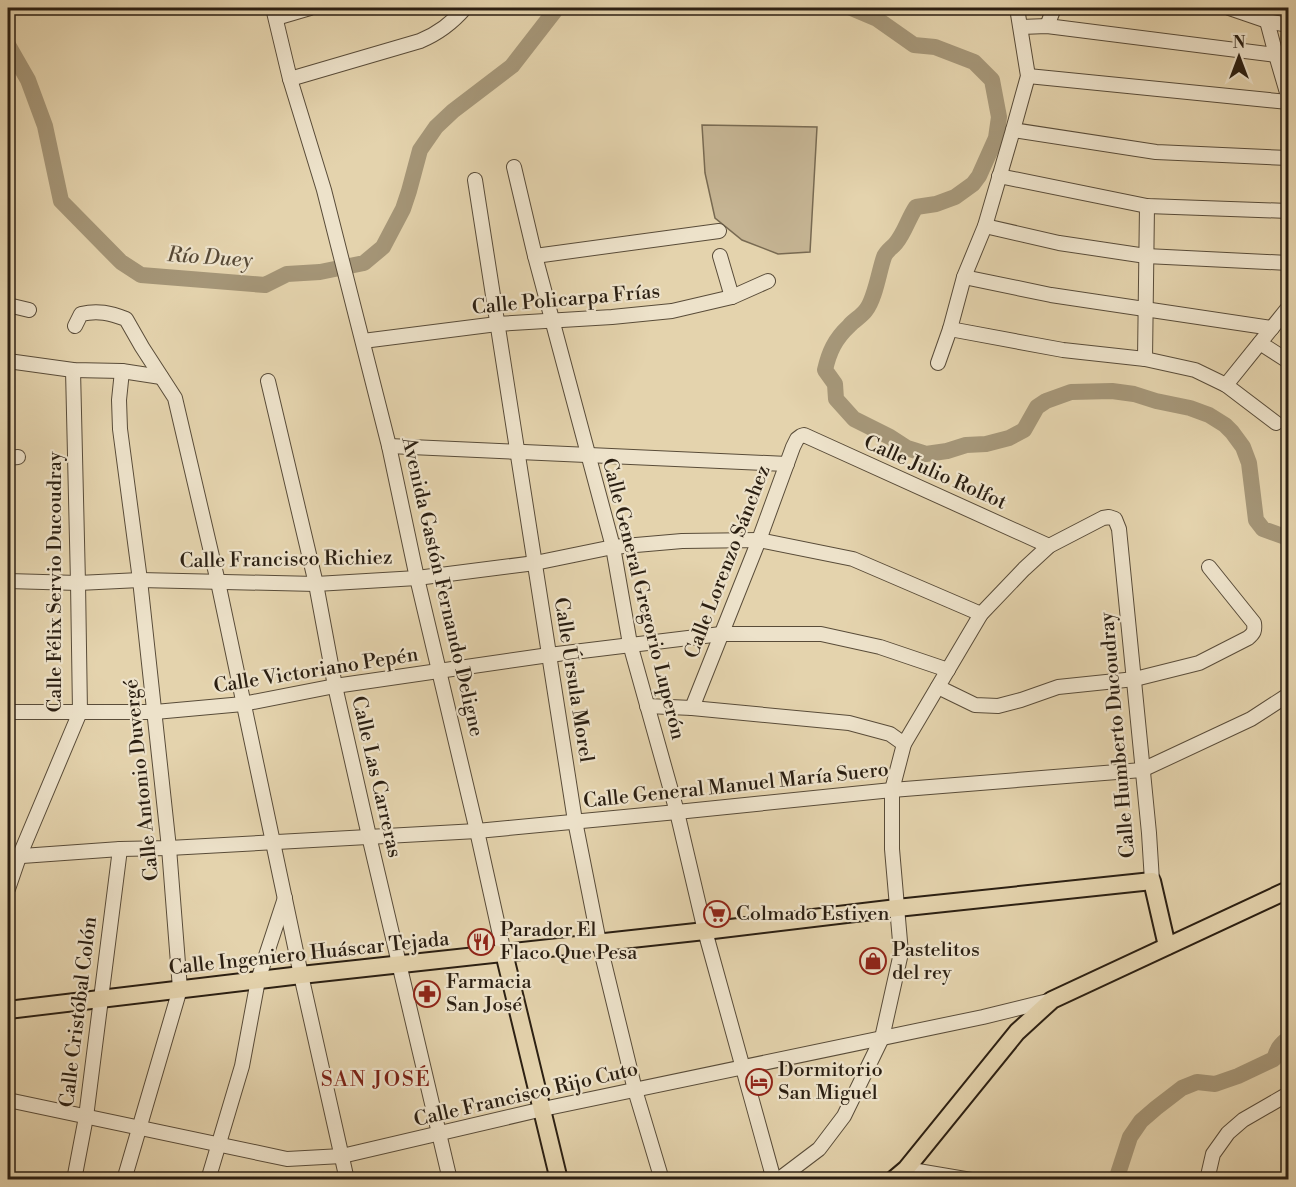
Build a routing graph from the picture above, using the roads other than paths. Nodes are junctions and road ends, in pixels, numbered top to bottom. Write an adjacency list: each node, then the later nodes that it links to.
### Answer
1 (309, 8): 6 (street)
2 (465, 8): 13 (street)
3 (1017, 8): 10 (street)
4 (1054, 8): 9 (street)
5 (1230, 8): 7 (street)
6 (274, 13): 13 (street, Avenida Gastón Fernando Deligne)
7 (1267, 21): 8 (street); 11 (street)
8 (1288, 25)
9 (1047, 26): 10 (street); 11 (street)
10 (1021, 27): 12 (street)
11 (1276, 55): 14 (street)
12 (1028, 75): 15 (street); 16 (street)
13 (290, 79): 41 (street, Avenida Gastón Fernando Deligne)
14 (1288, 96)
15 (1288, 102)
16 (1013, 130): 17 (street); 19 (street)
17 (1288, 158)
18 (514, 166): 25 (street, Calle General Gregorio Luperón)
19 (999, 176): 21 (street); 23 (street)
20 (475, 180): 37 (street, Calle Úrsula Morel)
21 (1147, 206): 22 (street); 27 (street)
22 (1288, 212)
23 (985, 226): 27 (street); 29 (street)
24 (719, 231): 25 (street)
25 (535, 256): 36 (street, Calle General Gregorio Luperón)
26 (720, 256): 31 (street)
27 (1146, 256): 28 (street); 34 (street)
28 (1288, 263)
29 (964, 277): 34 (street); 40 (street)
30 (768, 281): 31 (street, Calle Policarpa Frías)
31 (732, 297): 36 (street, Calle Policarpa Frías)
32 (8, 305): 35 (street)
33 (1288, 308): 39 (street)
34 (1146, 309): 39 (street); 43 (street)
35 (29, 310)
36 (552, 320): 37 (street, Calle Policarpa Frías); 56 (street, Calle General Gregorio Luperón)
37 (497, 324): 41 (street, Calle Policarpa Frías); 55 (street, Calle Úrsula Morel)
38 (75, 326): 49 (street)
39 (1272, 328): 42 (street)
40 (950, 329): 43 (street); 46 (street)
41 (363, 341): 54 (street, Avenida Gastón Fernando Deligne)
42 (1260, 344): 45 (street); 51 (street)
43 (1145, 359): 51 (street)
44 (8, 361): 47 (street)
45 (1288, 361)
46 (938, 363)
47 (73, 370): 48 (street); 67 (street, Calle Félix Servio Ducoudray)
48 (122, 371): 49 (street); 64 (street, Calle Antonio Duvergé)
49 (161, 377): 66 (street)
50 (268, 381): 68 (street, Calle Las Carreras)
51 (1226, 385): 52 (street)
52 (1276, 423)
53 (804, 435): 57 (street, Calle Lorenzo Sánchez); 59 (street, Calle Julio Rolfot)
54 (389, 446): 55 (street); 63 (street, Avenida Gastón Fernando Deligne)
55 (518, 452): 56 (street); 61 (street, Calle Úrsula Morel)
56 (588, 455): 57 (street); 60 (street, Calle General Gregorio Luperón)
57 (786, 464): 58 (street, Calle Lorenzo Sánchez)
58 (759, 540): 60 (street, Calle Francisco Richiez); 69 (street, Calle Francisco Richiez); 70 (street, Calle Lorenzo Sánchez)
59 (1049, 546): 69 (street); 75 (street, Calle Humberto Ducoudray)
60 (613, 547): 61 (street, Calle Francisco Richiez); 71 (street, Calle General Gregorio Luperón)
61 (535, 563): 63 (street, Calle Francisco Richiez); 72 (street, Calle Úrsula Morel)
62 (1209, 567): 75 (street)
63 (417, 578): 68 (street, Calle Francisco Richiez); 74 (street, Avenida Gastón Fernando Deligne)
64 (140, 580): 66 (street, Calle Francisco Richiez); 67 (street, Calle Francisco Richiez); 84 (street, Calle Antonio Duvergé)
65 (8, 581): 67 (street, Calle Francisco Richiez)
66 (218, 582): 68 (street, Calle Francisco Richiez); 79 (street)
67 (78, 583): 83 (street, Calle Félix Servio Ducoudray)
68 (316, 584): 76 (street, Calle Las Carreras)
69 (981, 614): 73 (street)
70 (721, 634): 71 (street, Calle Victoriano Pepén); 73 (street, Calle Victoriano Pepén); 81 (street, Calle Lorenzo Sánchez)
71 (630, 644): 72 (street, Calle Victoriano Pepén); 80 (street, Calle General Gregorio Luperón)
72 (549, 655): 74 (street, Calle Victoriano Pepén); 89 (street, Calle Úrsula Morel)
73 (948, 670): 77 (street)
74 (438, 671): 76 (street, Calle Victoriano Pepén); 90 (street, Avenida Gastón Fernando Deligne)
75 (1135, 679): 77 (street); 86 (street, Calle Humberto Ducoudray)
76 (335, 686): 79 (street, Calle Victoriano Pepén); 91 (street, Calle Las Carreras)
77 (938, 687): 85 (street)
78 (1288, 695): 86 (street, Calle General Manuel María Suero)
79 (243, 704): 84 (street, Calle Victoriano Pepén); 92 (street)
80 (647, 706): 81 (street); 88 (street, Calle General Gregorio Luperón)
81 (692, 708): 85 (street)
82 (8, 712): 83 (street, Calle Victoriano Pepén)
83 (80, 712): 84 (street, Calle Victoriano Pepén); 95 (street, Calle Félix Servio Ducoudray)
84 (155, 712): 93 (street, Calle Antonio Duvergé)
85 (903, 744): 87 (street)
86 (1142, 770): 87 (street, Calle General Manuel María Suero); 96 (street, Calle Humberto Ducoudray)
87 (892, 790): 88 (street, Calle General Manuel María Suero); 100 (street)
88 (677, 812): 89 (street, Calle General Manuel María Suero); 101 (street, Calle General Gregorio Luperón)
89 (576, 821): 90 (street, Calle General Manuel María Suero); 102 (street, Calle Úrsula Morel)
90 (477, 831): 91 (street, Calle General Manuel María Suero); 104 (street, Avenida Gastón Fernando Deligne)
91 (369, 836): 92 (street, Calle General Manuel María Suero); 105 (street, Calle Las Carreras)
92 (274, 842): 93 (street, Calle General Manuel María Suero); 99 (street)
93 (169, 848): 94 (street, Calle General Manuel María Suero); 108 (street, Calle Antonio Duvergé)
94 (120, 849): 95 (street, Calle General Manuel María Suero); 109 (street, Calle Cristóbal Colón)
95 (13, 857): 97 (street, Calle Félix Servio Ducoudray)
96 (1152, 881): 100 (main road, Calle Ingeniero Huáscar Tejada); 103 (main road, Calle Humberto Ducoudray)
97 (8, 889)
98 (1288, 890): 103 (main road)
99 (285, 896): 106 (street); 107 (street)
100 (897, 908): 101 (main road, Calle Ingeniero Huáscar Tejada); 112 (street)
101 (705, 931): 102 (main road, Calle Ingeniero Huáscar Tejada); 113 (street, Calle General Gregorio Luperón)
102 (599, 942): 104 (main road, Calle Ingeniero Huáscar Tejada); 114 (street, Calle Úrsula Morel)
103 (1167, 946): 110 (main road)
104 (504, 953): 105 (main road, Calle Ingeniero Huáscar Tejada); 117 (main road, Avenida Gastón Fernando Deligne)
105 (399, 965): 106 (main road, Calle Ingeniero Huáscar Tejada); 120 (street, Calle Las Carreras)
106 (301, 975): 107 (main road, Calle Ingeniero Huáscar Tejada); 122 (street)
107 (258, 980): 108 (main road, Calle Ingeniero Huáscar Tejada); 121 (street)
108 (180, 989): 109 (main road, Calle Ingeniero Huáscar Tejada); 119 (street, Calle Antonio Duvergé)
109 (100, 999): 111 (main road, Calle Ingeniero Huáscar Tejada); 118 (street, Calle Cristóbal Colón)
110 (1052, 1000): 112 (street, Calle Francisco Rijo Cuto); 123 (main road)
111 (8, 1010)
112 (882, 1038): 113 (street, Calle Francisco Rijo Cuto); 131 (street)
113 (743, 1067): 114 (street, Calle Francisco Rijo Cuto); 131 (street, Calle General Gregorio Luperón)
114 (635, 1090): 117 (street, Calle Francisco Rijo Cuto); 130 (street, Calle Úrsula Morel)
115 (1288, 1094): 133 (street)
116 (8, 1100): 118 (street, Calle Francisco Rijo Cuto)
117 (543, 1109): 120 (street, Calle Francisco Rijo Cuto); 129 (main road, Avenida Gastón Fernando Deligne)
118 (86, 1117): 119 (street, Calle Francisco Rijo Cuto); 124 (street, Calle Cristóbal Colón)
119 (140, 1127): 121 (street, Calle Francisco Rijo Cuto); 125 (street, Calle Antonio Duvergé)
120 (440, 1134): 122 (street, Calle Francisco Rijo Cuto); 128 (street, Calle Las Carreras)
121 (218, 1144): 122 (street, Calle Francisco Rijo Cuto); 126 (street)
122 (342, 1156): 127 (street)
123 (899, 1174): 132 (street)
124 (74, 1179)
125 (124, 1179)
126 (208, 1179)
127 (348, 1179)
128 (450, 1179)
129 (560, 1179)
130 (662, 1179)
131 (776, 1179)
132 (971, 1179)
133 (1207, 1179)

